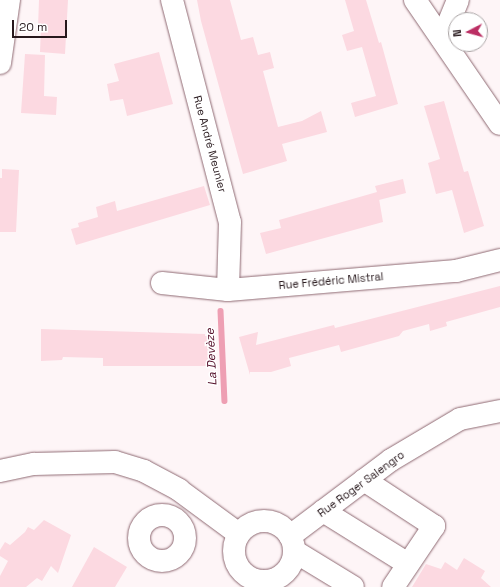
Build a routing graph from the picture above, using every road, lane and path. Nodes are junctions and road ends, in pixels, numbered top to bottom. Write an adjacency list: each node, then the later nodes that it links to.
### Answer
1 (9, 0): 6 (street)
2 (172, 0): 10 (street, Rue André Meunier)
3 (415, 0): 5 (street)
4 (458, 0): 5 (street)
5 (442, 39): 7 (street)
6 (0, 62)
7 (500, 124)
8 (500, 260): 10 (street, Rue Frédéric Mistral)
9 (162, 283): 10 (street, Rue Frédéric Mistral)
10 (228, 290)
11 (500, 411): 13 (street, Rue Roger Salengro)
12 (0, 471): 14 (street)
13 (364, 480): 15 (street, Rue Roger Salengro); 19 (street)
14 (195, 501): 16 (street); 17 (street)
15 (323, 511): 18 (street, Rue Roger Salengro); 19 (street)
16 (179, 523)
17 (239, 534): 18 (street); 20 (street)
18 (292, 544): 20 (street); 21 (street)
19 (408, 564): 22 (street)
20 (259, 584)
21 (353, 587)
22 (393, 587)

